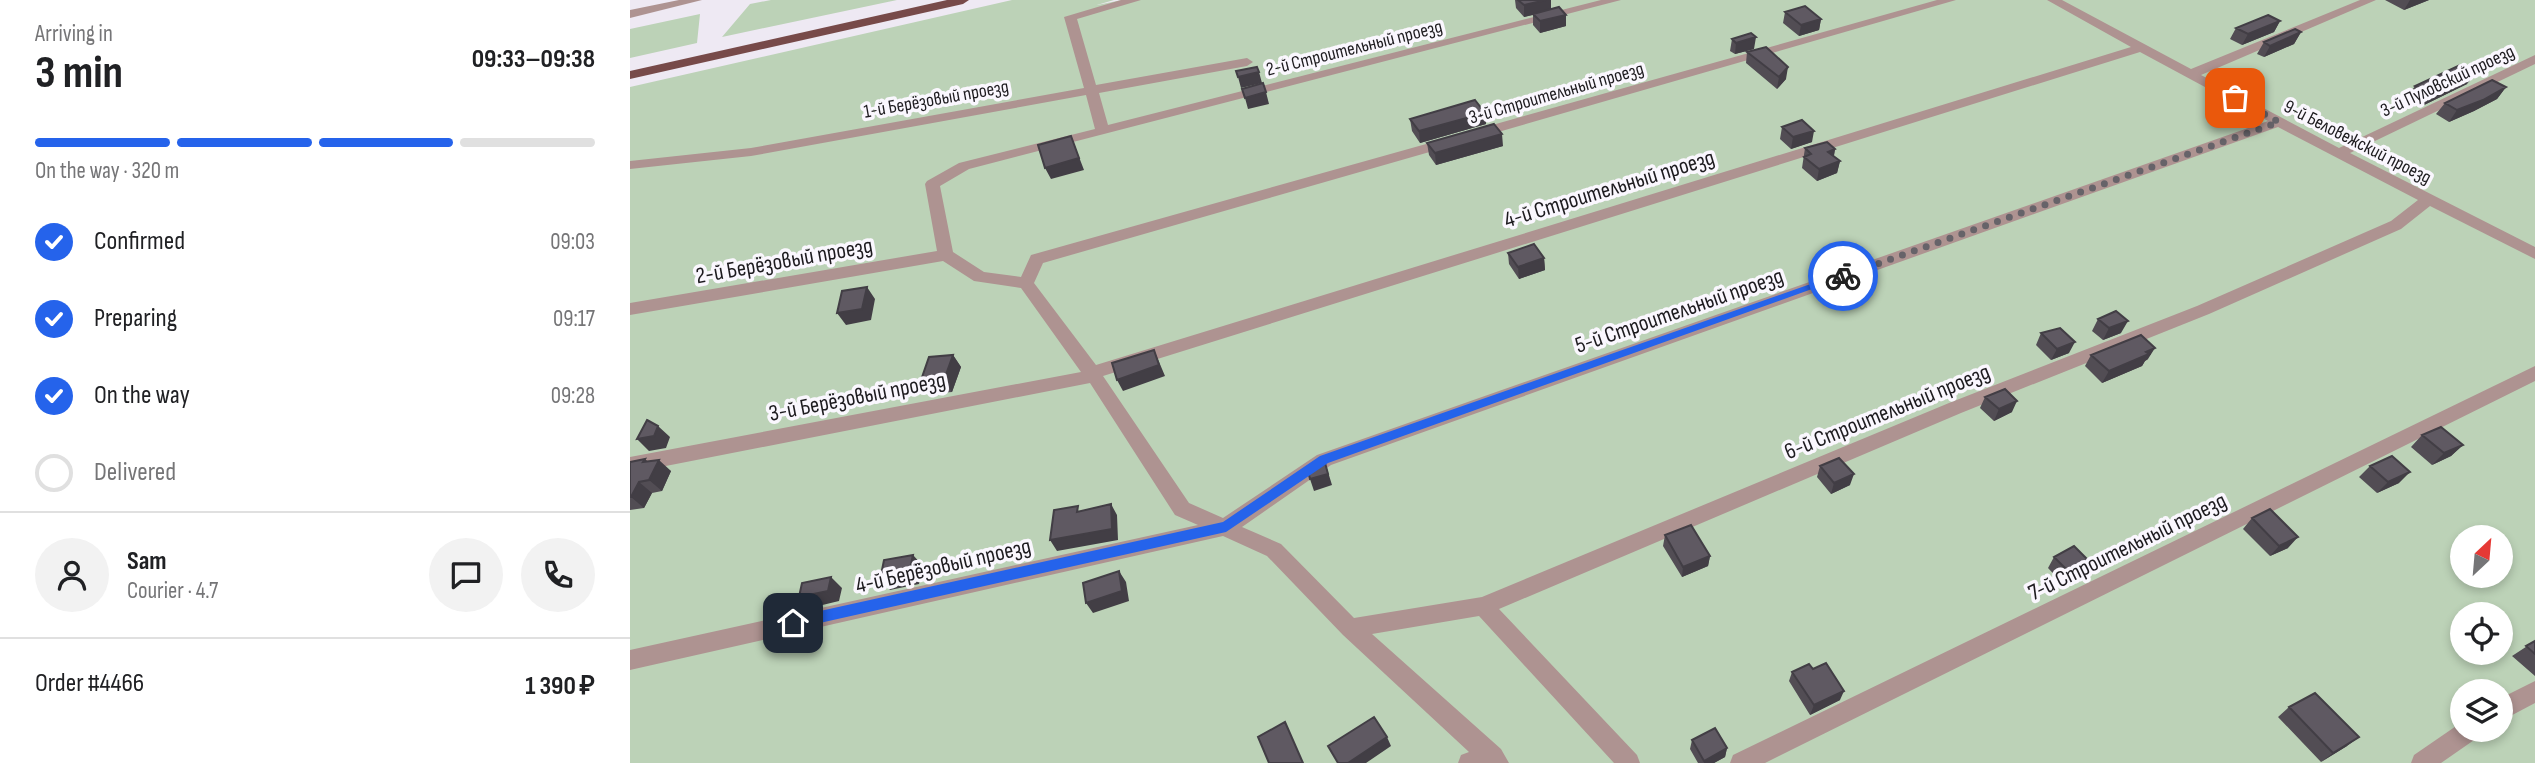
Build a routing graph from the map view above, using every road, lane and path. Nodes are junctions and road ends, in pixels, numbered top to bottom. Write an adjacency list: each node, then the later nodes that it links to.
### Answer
1 (696, 0): 8 (street)
2 (963, 0): 13 (main road)
3 (1135, 0): 14 (street)
4 (1615, 0): 16 (street, 2-й Строительный проезд)
5 (1950, 0): 22 (street, 3-й Строительный проезд)
6 (2370, 0): 12 (street)
7 (2057, 1): 9 (street, 9-й Беловежский проезд)
8 (630, 14)
9 (2141, 48): 12 (street, 9-й Беловежский проезд); 25 (street, 4-й Строительный проезд)
10 (2535, 59): 17 (street, 3-й Пуловский проезд)
11 (1247, 62): 14 (street, 1-й Берёзовый проезд)
12 (2191, 74): 15 (street, 9-й Беловежский проезд)
13 (630, 75)
14 (1091, 91): 16 (street); 18 (street, 1-й Берёзовый проезд)
15 (2279, 122): 17 (street, 9-й Беловежский проезд); 27 (street, 5-й Строительный проезд)
16 (1103, 131): 21 (street, 2-й Строительный проезд)
17 (2339, 153): 19 (street, 9-й Беловежский проезд)
18 (630, 166)
19 (2429, 199): 20 (street, 9-й Беловежский проезд); 28 (street, 6-й Строительный проезд)
20 (2531, 246)
21 (946, 256): 22 (street); 23 (street, 2-й Берёзовый проезд)
22 (1026, 283): 25 (street)
23 (630, 309)
24 (2535, 373): 37 (street, 7-й Строительный проезд)
25 (1092, 375): 26 (street, 3-й Берёзовый проезд); 27 (street)
26 (630, 465)
27 (1226, 527): 29 (street); 30 (street, 4-й Берёзовый проезд)
28 (1483, 606): 29 (street, 6-й Строительный проезд); 36 (street)
29 (1350, 628): 34 (street)
30 (630, 660)
31 (2535, 691): 32 (street)
32 (2513, 703)
33 (2452, 742): 38 (street)
34 (1496, 760): 35 (street)
35 (1469, 763)
36 (1629, 763)
37 (1741, 763)
38 (2421, 763)

